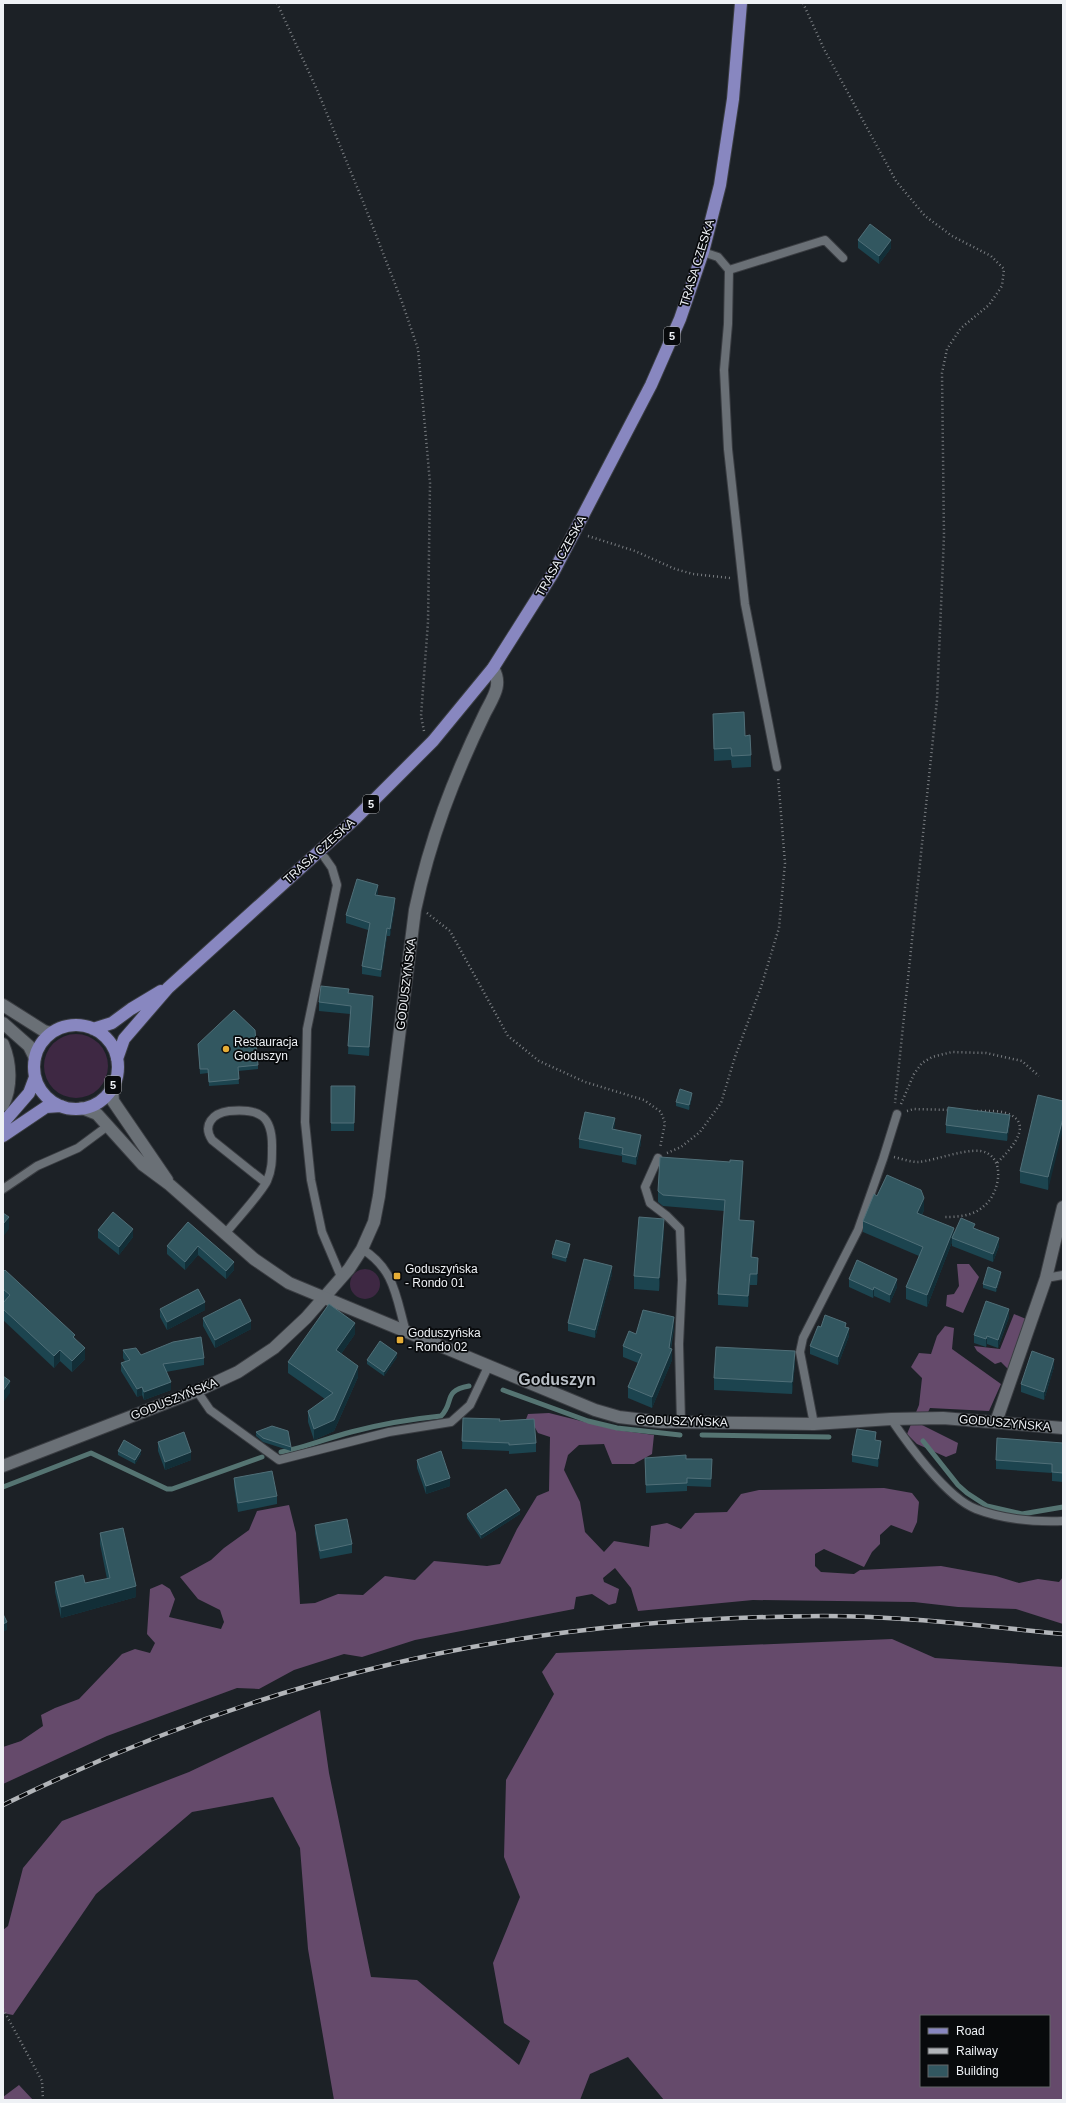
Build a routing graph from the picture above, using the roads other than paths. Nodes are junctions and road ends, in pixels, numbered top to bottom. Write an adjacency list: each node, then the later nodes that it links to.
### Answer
1 (741, 3): 2 (main road, TRASA CZESKA / 5)
2 (703, 252): 4 (lane); 5 (main road, TRASA CZESKA / 5)
3 (843, 258): 4 (lane)
4 (729, 270): 6 (lane)
5 (493, 668): 8 (main road, TRASA CZESKA / 5); 31 (street, GODUSZYŃSKA)
6 (777, 767)
7 (325, 858): 34 (lane)
8 (168, 988): 11 (main road, TRASA CZESKA / 5); 15 (main road, TRASA CZESKA / 5)
9 (3, 1005): 12 (street)
10 (3, 1023): 14 (street)
11 (93, 1029): 12 (main road, 5); 15 (main road, 5)
12 (51, 1033): 14 (main road, 5)
13 (3, 1044): 18 (street)
14 (35, 1058): 16 (main road, 5)
15 (117, 1059): 17 (main road, 5)
16 (35, 1077): 19 (main road, 5); 22 (main road, 5)
17 (112, 1088): 20 (main road, 5); 27 (street, GODUSZYŃSKA)
18 (3, 1105)
19 (61, 1106): 20 (main road, 5); 24 (main road, 5)
20 (82, 1108): 23 (street, GODUSZYŃSKA)
21 (897, 1114): 42 (lane)
22 (3, 1123)
23 (109, 1125): 27 (street, GODUSZYŃSKA); 28 (lane)
24 (3, 1136)
25 (658, 1158): 40 (lane)
26 (266, 1183): 26 (lane); 30 (lane)
27 (170, 1185): 30 (street, GODUSZYŃSKA)
28 (3, 1189)
29 (1063, 1207): 33 (street)
30 (225, 1234): 35 (street, GODUSZYŃSKA)
31 (362, 1249): 34 (street, GODUSZYŃSKA); 36 (lane)
32 (1063, 1275): 33 (lane)
33 (1046, 1278): 41 (street)
34 (342, 1279): 35 (street, GODUSZYŃSKA)
35 (324, 1298): 36 (street, GODUSZYŃSKA); 38 (street, GODUSZYŃSKA)
36 (406, 1332): 37 (street, GODUSZYŃSKA)
37 (488, 1367): 38 (lane); 40 (street, GODUSZYŃSKA)
38 (196, 1391): 44 (street, GODUSZYŃSKA)
39 (891, 1419): 41 (street, GODUSZYŃSKA); 42 (street, GODUSZYŃSKA); 45 (lane)
40 (681, 1422): 42 (street, GODUSZYŃSKA)
41 (996, 1422): 43 (street, GODUSZYŃSKA)
42 (814, 1424)
43 (1063, 1428)
44 (3, 1466)
45 (1063, 1521)

